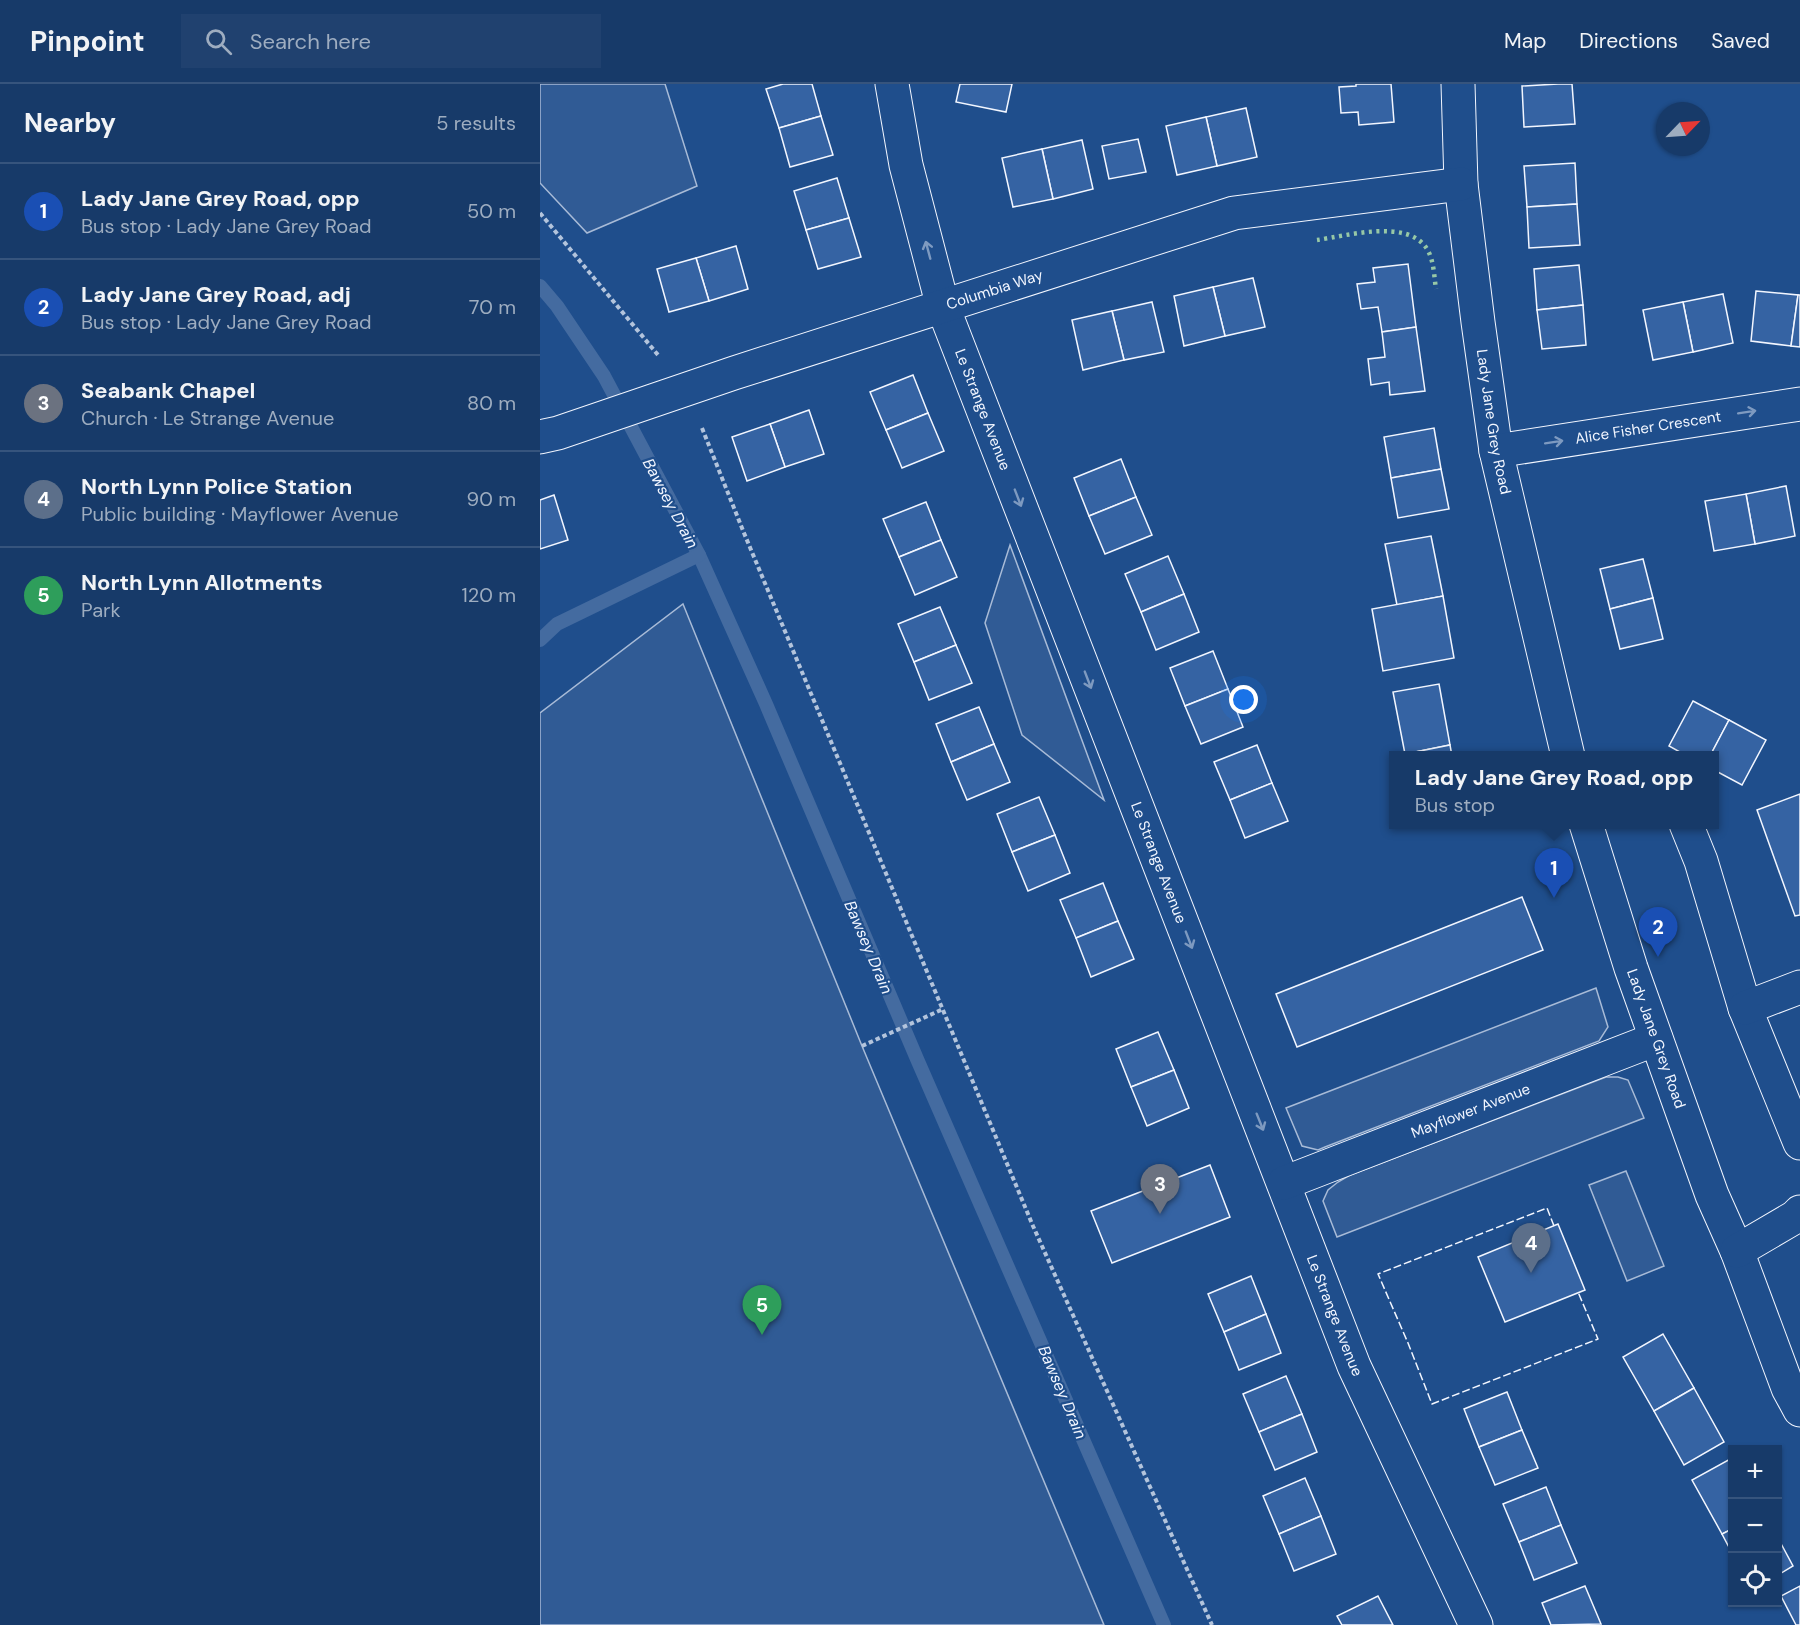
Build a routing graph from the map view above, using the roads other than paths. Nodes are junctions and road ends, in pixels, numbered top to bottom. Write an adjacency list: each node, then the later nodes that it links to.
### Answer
1 (892, 84): 4 (street, Le Strange Avenue, one-way to 1)
2 (1458, 84): 3 (street, Lady Jane Grey Road)
3 (1461, 184): 4 (street, Columbia Way); 7 (street, Lady Jane Grey Road)
4 (943, 307): 6 (street, Columbia Way); 15 (street, Le Strange Avenue, one-way to 15)
5 (1800, 404): 7 (street, Alice Fisher Crescent, one-way to 5)
6 (549, 435)
7 (1496, 451): 8 (street, Lady Jane Grey Road)
8 (1567, 751)
9 (1587, 829): 13 (street, Lady Jane Grey Road)
10 (1688, 829): 12 (street)
11 (1800, 987): 12 (street)
12 (1745, 1008): 14 (street)
13 (1656, 1039): 15 (street, Mayflower Avenue); 17 (street, Lady Jane Grey Road)
14 (1800, 1143)
15 (1284, 1183): 19 (street, Le Strange Avenue)
16 (1800, 1212): 17 (street)
17 (1737, 1251): 18 (street, Lady Jane Grey Road)
18 (1800, 1410)
19 (1476, 1625)

